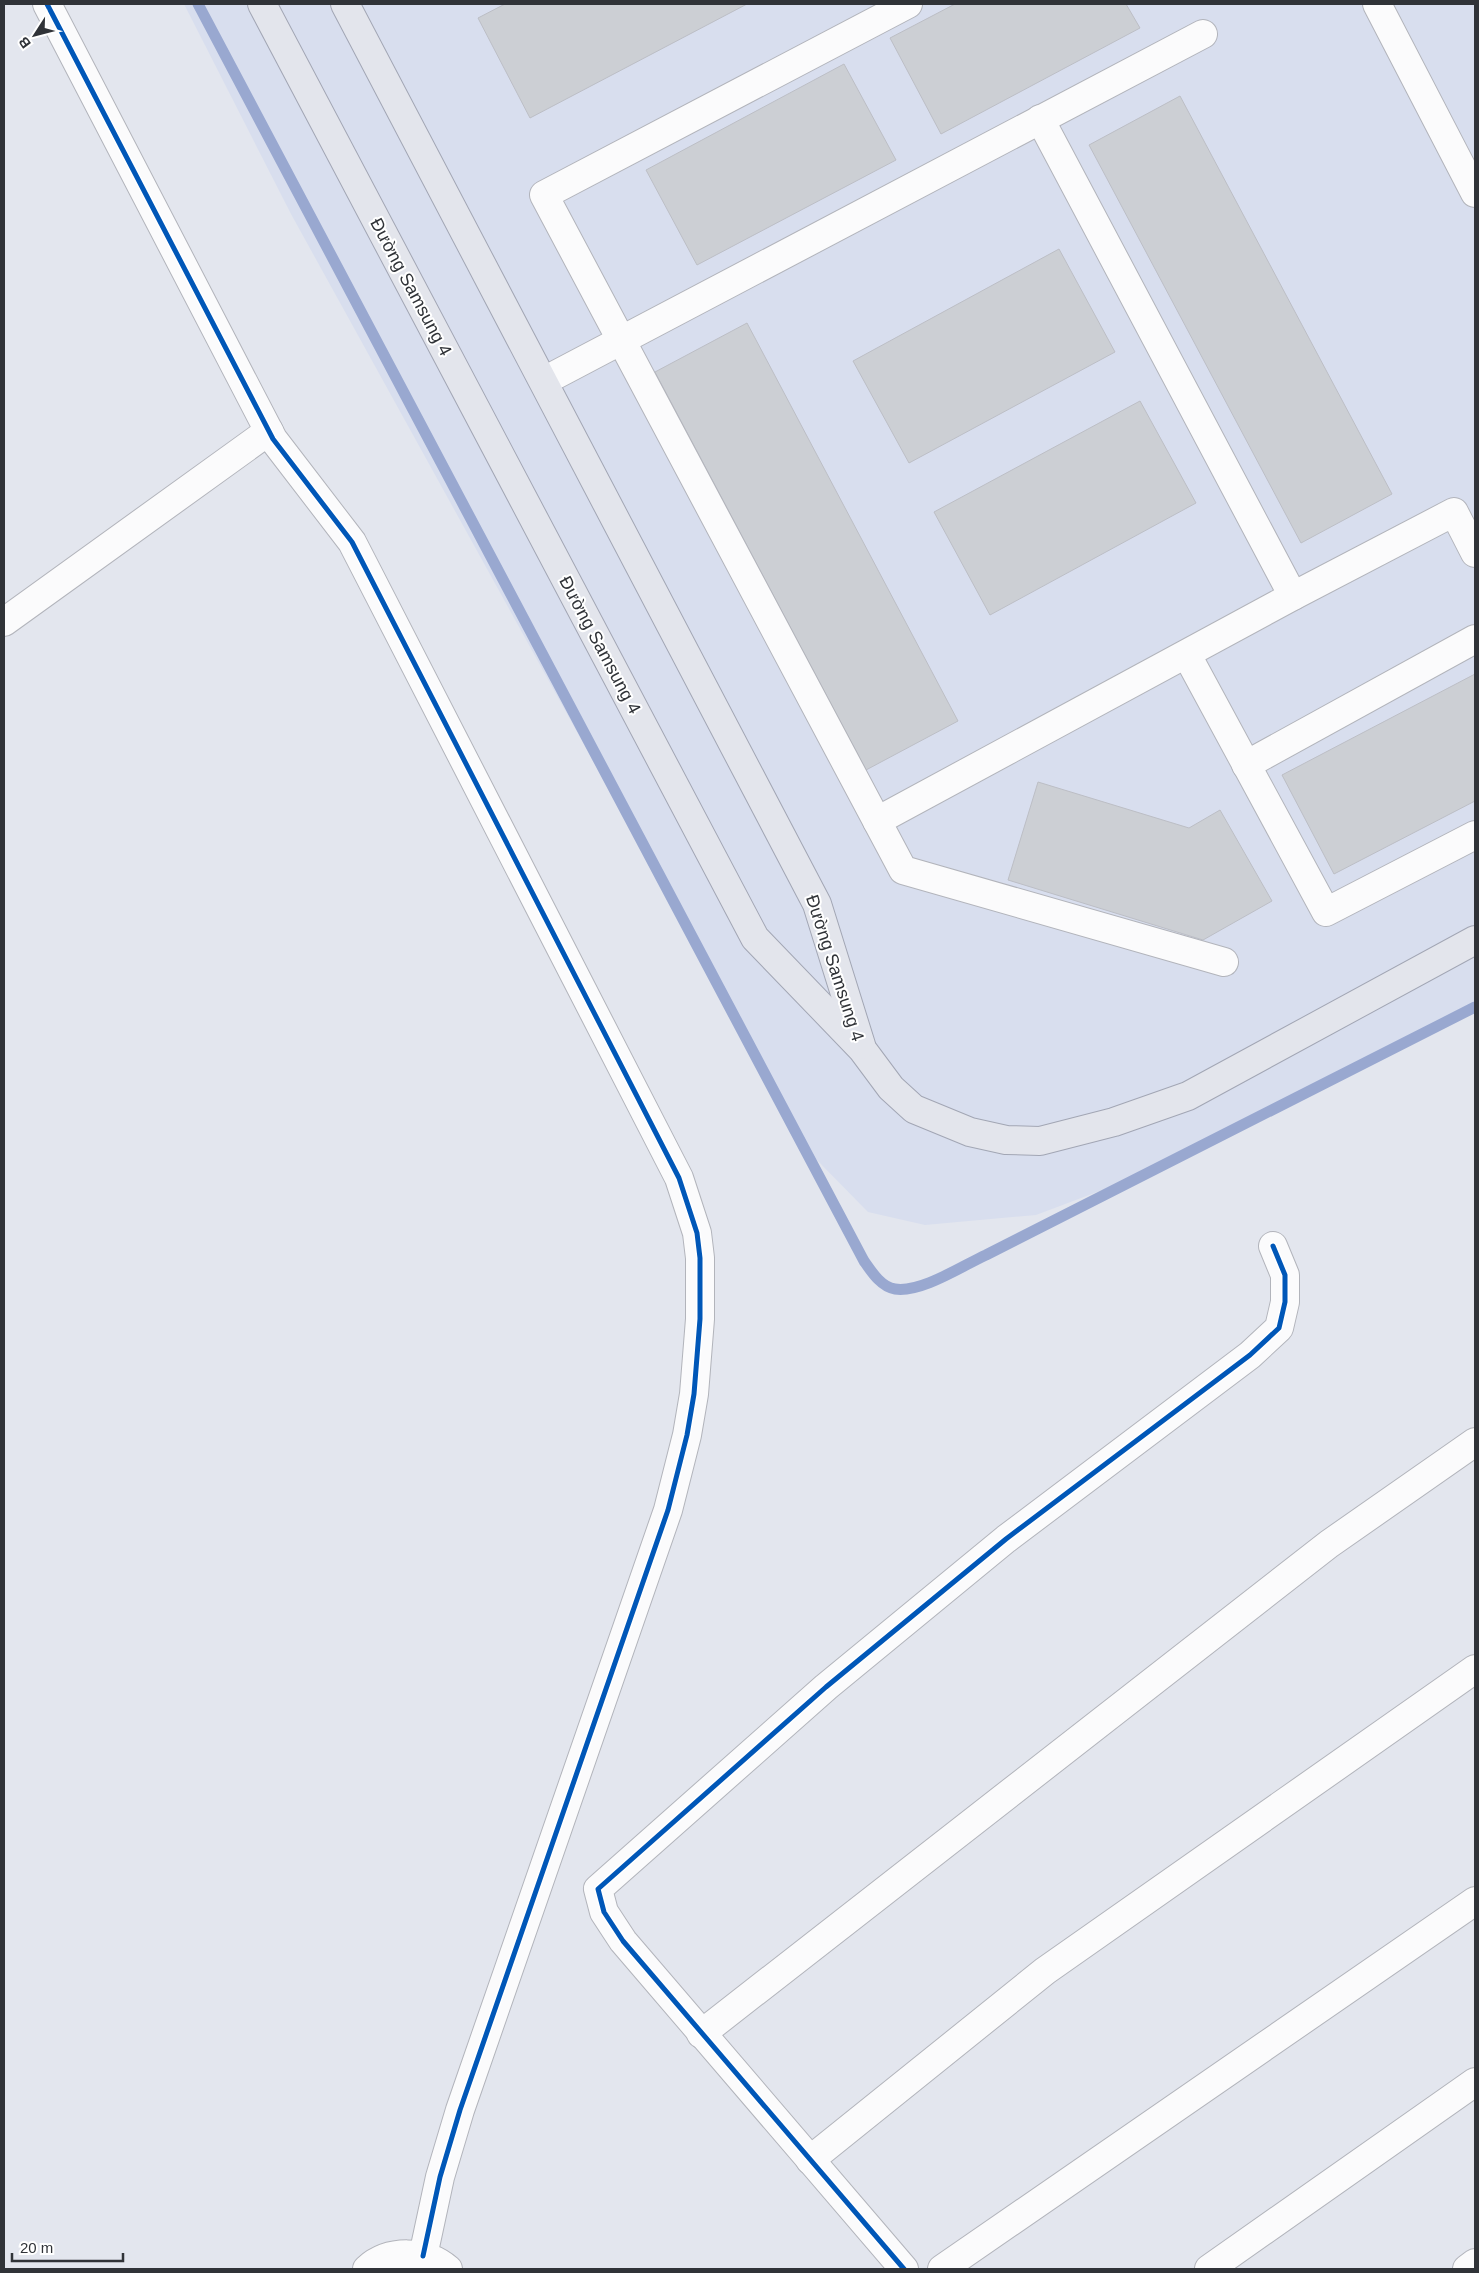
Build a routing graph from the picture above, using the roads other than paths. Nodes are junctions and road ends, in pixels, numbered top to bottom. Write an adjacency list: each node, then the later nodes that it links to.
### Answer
1 (47, 4): 11 (street)
2 (262, 4): 22 (main road, Đường Samsung 4)
3 (345, 4): 10 (main road, Đường Samsung 4)
4 (908, 4): 9 (street)
5 (1377, 4): 8 (street)
6 (1203, 34): 7 (street)
7 (1040, 119): 9 (street); 13 (street)
8 (1475, 193)
9 (622, 340): 10 (street); 18 (street)
10 (544, 382): 22 (main road, Đường Samsung 4)
11 (269, 431): 14 (street); 30 (street)
12 (1475, 553): 13 (street)
13 (1293, 596): 16 (street)
14 (4, 622)
15 (1475, 640): 17 (street)
16 (1187, 655): 17 (street); 18 (street)
17 (1246, 765): 19 (street)
18 (878, 821): 21 (street)
19 (1475, 835)
20 (1475, 940): 22 (main road)
21 (1224, 962)
22 (862, 1049)
23 (1273, 1246): 27 (street)
24 (1475, 1442): 27 (street)
25 (1475, 1669): 29 (street)
26 (1475, 1902): 35 (street)
27 (701, 2034): 29 (street)
28 (1475, 2082): 36 (street)
29 (810, 2160): 34 (street)
30 (423, 2256): 32 (street); 33 (street)
31 (1475, 2263): 37 (street)
32 (367, 2269)
33 (448, 2269)
34 (904, 2269)
35 (942, 2269)
36 (1209, 2269)
37 (1467, 2269)

